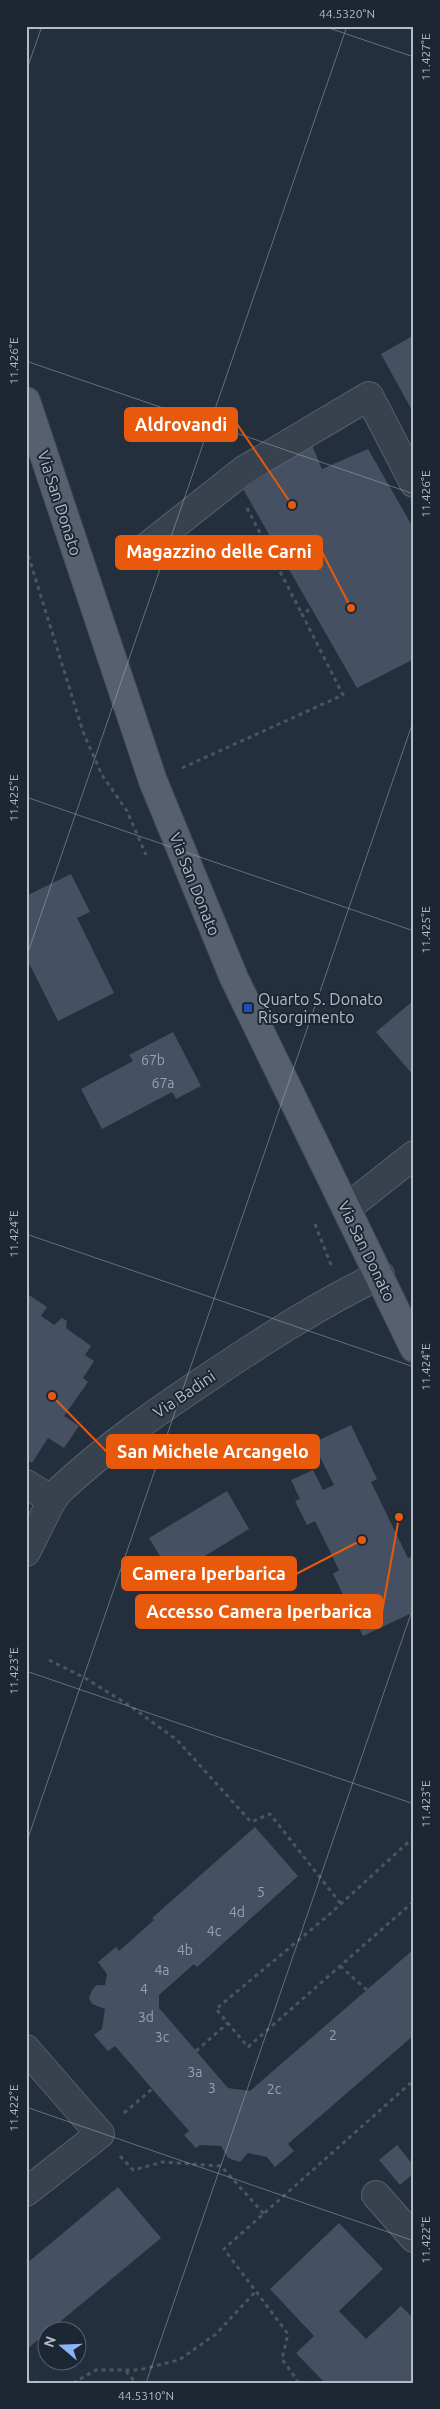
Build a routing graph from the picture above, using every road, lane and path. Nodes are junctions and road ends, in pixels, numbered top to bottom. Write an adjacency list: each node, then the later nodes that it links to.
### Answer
1 (26, 401): 7 (main road, Via San Donato)
2 (233, 478): 3 (street); 4 (street); 6 (path)
3 (414, 482)
4 (139, 554)
5 (312, 608): 6 (path)
6 (302, 614): 7 (path)
7 (153, 781): 8 (path); 10 (main road, Via San Donato)
8 (119, 800)
9 (414, 1156): 10 (street)
10 (347, 1208): 11 (main road, Via San Donato)
11 (380, 1275): 12 (main road, Via San Donato); 14 (street, Via Badini)
12 (414, 1348)
13 (26, 1484): 14 (street)
14 (52, 1500): 15 (street, Via Badini)
15 (26, 1552)
16 (49, 1660): 19 (path)
17 (414, 1837): 19 (path)
18 (414, 1901): 20 (path)
19 (341, 1904): 22 (path)
20 (340, 1966): 21 (path); 22 (path)
21 (367, 1990)
22 (228, 2024): 24 (path)
23 (26, 2049): 27 (street)
24 (196, 2051)
25 (414, 2080): 30 (path)
26 (152, 2089): 27 (path)
27 (100, 2134): 28 (street); 30 (path)
28 (26, 2192)
29 (376, 2194): 31 (street)
30 (264, 2214): 32 (path)
31 (414, 2238)
32 (256, 2291): 33 (path); 38 (path)
33 (125, 2370): 36 (path); 37 (path)
34 (26, 2380): 35 (path)
35 (39, 2383)
36 (73, 2383)
37 (136, 2383)
38 (299, 2383)

